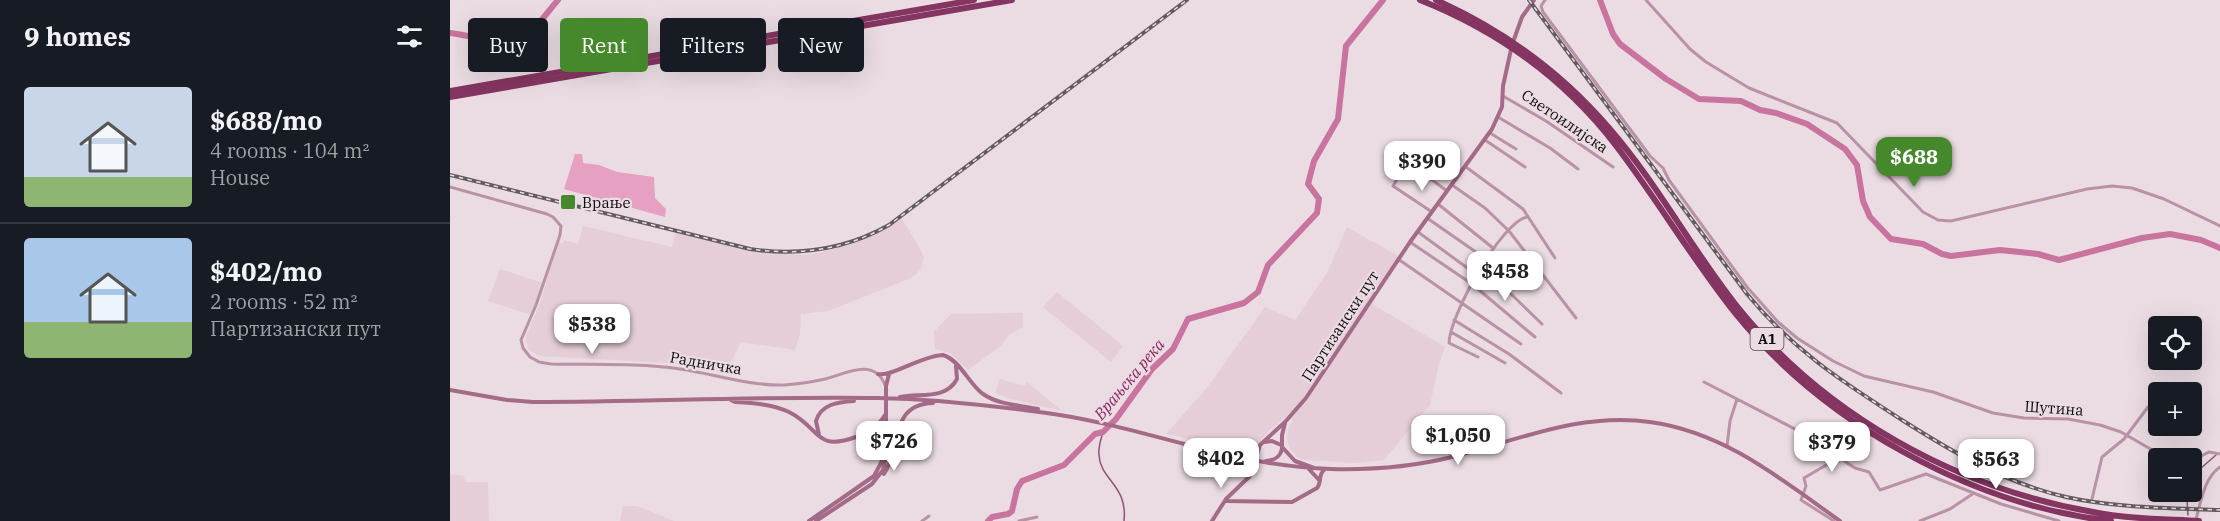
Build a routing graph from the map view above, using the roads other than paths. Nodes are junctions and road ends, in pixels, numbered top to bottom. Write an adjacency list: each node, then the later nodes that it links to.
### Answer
1 (974, 0): 8 (highway)
2 (1012, 0): 10 (highway)
3 (1420, 0): 103 (highway, A1)
4 (1436, 0): 104 (highway, A1)
5 (1534, 0): 9 (main road, Партизански пут)
6 (1545, 0): 67 (street, Шутина)
7 (1646, 0): 28 (street)
8 (450, 91)
9 (1503, 96): 11 (main road, Партизански пут); 18 (street, Светоилијска)
10 (450, 97)
11 (1498, 117): 12 (main road, Партизански пут); 19 (street)
12 (1490, 132): 13 (main road, Партизански пут); 14 (street)
13 (1485, 140): 16 (main road, Партизански пут); 17 (street)
14 (1516, 149)
15 (1397, 153): 23 (street)
16 (1466, 167): 21 (main road, Партизански пут); 27 (street)
17 (1525, 167)
18 (1613, 167)
19 (1578, 169)
20 (1399, 176): 25 (street)
21 (1452, 185): 23 (main road, Партизански пут); 30 (street)
22 (450, 187): 50 (street, Радничка)
23 (1447, 191): 24 (main road, Партизански пут)
24 (1438, 204): 25 (main road, Партизански пут); 32 (street)
25 (1432, 212): 26 (main road, Партизански пут)
26 (1427, 218): 29 (main road, Партизански пут); 35 (street)
27 (1527, 218): 30 (street); 33 (street)
28 (2220, 226)
29 (1417, 231): 31 (main road, Партизански пут); 37 (street)
30 (1509, 231): 32 (street); 40 (street)
31 (1410, 242): 34 (main road, Партизански пут); 38 (street)
32 (1493, 248): 35 (street)
33 (1555, 258)
34 (1398, 259): 39 (street); 63 (main road, Партизански пут)
35 (1486, 259): 36 (street)
36 (1482, 266): 37 (street); 42 (street)
37 (1477, 275): 38 (street)
38 (1472, 284): 39 (street); 44 (street)
39 (1462, 302): 41 (street); 45 (street)
40 (1576, 318)
41 (1454, 320): 43 (street); 54 (street)
42 (1542, 324)
43 (1451, 332): 46 (street); 48 (street)
44 (1535, 337)
45 (1521, 344)
46 (1478, 357)
47 (953, 360): 49 (main road); 57 (main road); 61 (main road)
48 (1504, 363)
49 (892, 371): 50 (main road); 52 (main road)
50 (878, 374): 52 (street)
51 (1704, 381): 58 (street)
52 (886, 387): 62 (main road)
53 (450, 390): 56 (main road)
54 (1561, 393)
55 (861, 398): 56 (main road); 57 (main road); 68 (main road)
56 (730, 399): 68 (main road)
57 (897, 399): 59 (main road)
58 (1737, 399): 73 (street); 78 (street)
59 (957, 402): 61 (main road); 85 (main road)
60 (2148, 406): 67 (street)
61 (1044, 412): 79 (main road)
62 (885, 415): 64 (main road); 65 (main road)
63 (1285, 422): 71 (main road, Партизански пут); 72 (main road)
64 (885, 430): 66 (main road); 75 (main road)
65 (860, 435): 66 (main road); 68 (main road)
66 (870, 435): 75 (main road)
67 (2126, 435): 69 (street); 70 (street, Шутина)
68 (822, 438)
69 (2124, 440): 70 (street); 89 (street)
70 (2132, 440): 74 (street, Шутина)
71 (1263, 442): 72 (main road); 86 (main road, Партизански пут)
72 (1282, 446): 79 (main road); 82 (main road)
73 (1727, 446): 83 (main road); 88 (main road)
74 (2148, 448)
75 (884, 451): 85 (main road); 94 (main road)
76 (2220, 454): 77 (street)
77 (2202, 456)
78 (1841, 459): 87 (street); 88 (street)
79 (1263, 461): 81 (main road)
80 (2220, 467): 104 (street)
81 (1307, 468): 82 (main road); 84 (main road)
82 (1315, 468): 83 (main road)
83 (1325, 469): 84 (main road)
84 (1320, 480): 90 (main road)
85 (872, 484): 94 (main road)
86 (1235, 491): 90 (main road); 91 (main road, Партизански пут)
87 (1974, 492): 101 (street); 102 (street)
88 (1803, 494): 99 (street); 100 (main road)
89 (2092, 499)
90 (1246, 500): 91 (main road)
91 (1225, 501): 98 (main road, Партизански пут)
92 (930, 516): 96 (street)
93 (1037, 517): 97 (street)
94 (818, 519): 95 (main road)
95 (809, 521)
96 (922, 521)
97 (1019, 521)
98 (1212, 521)
99 (1833, 521)
100 (1840, 521)
101 (1920, 521)
102 (2059, 521)
103 (2111, 521)
104 (2197, 521)

